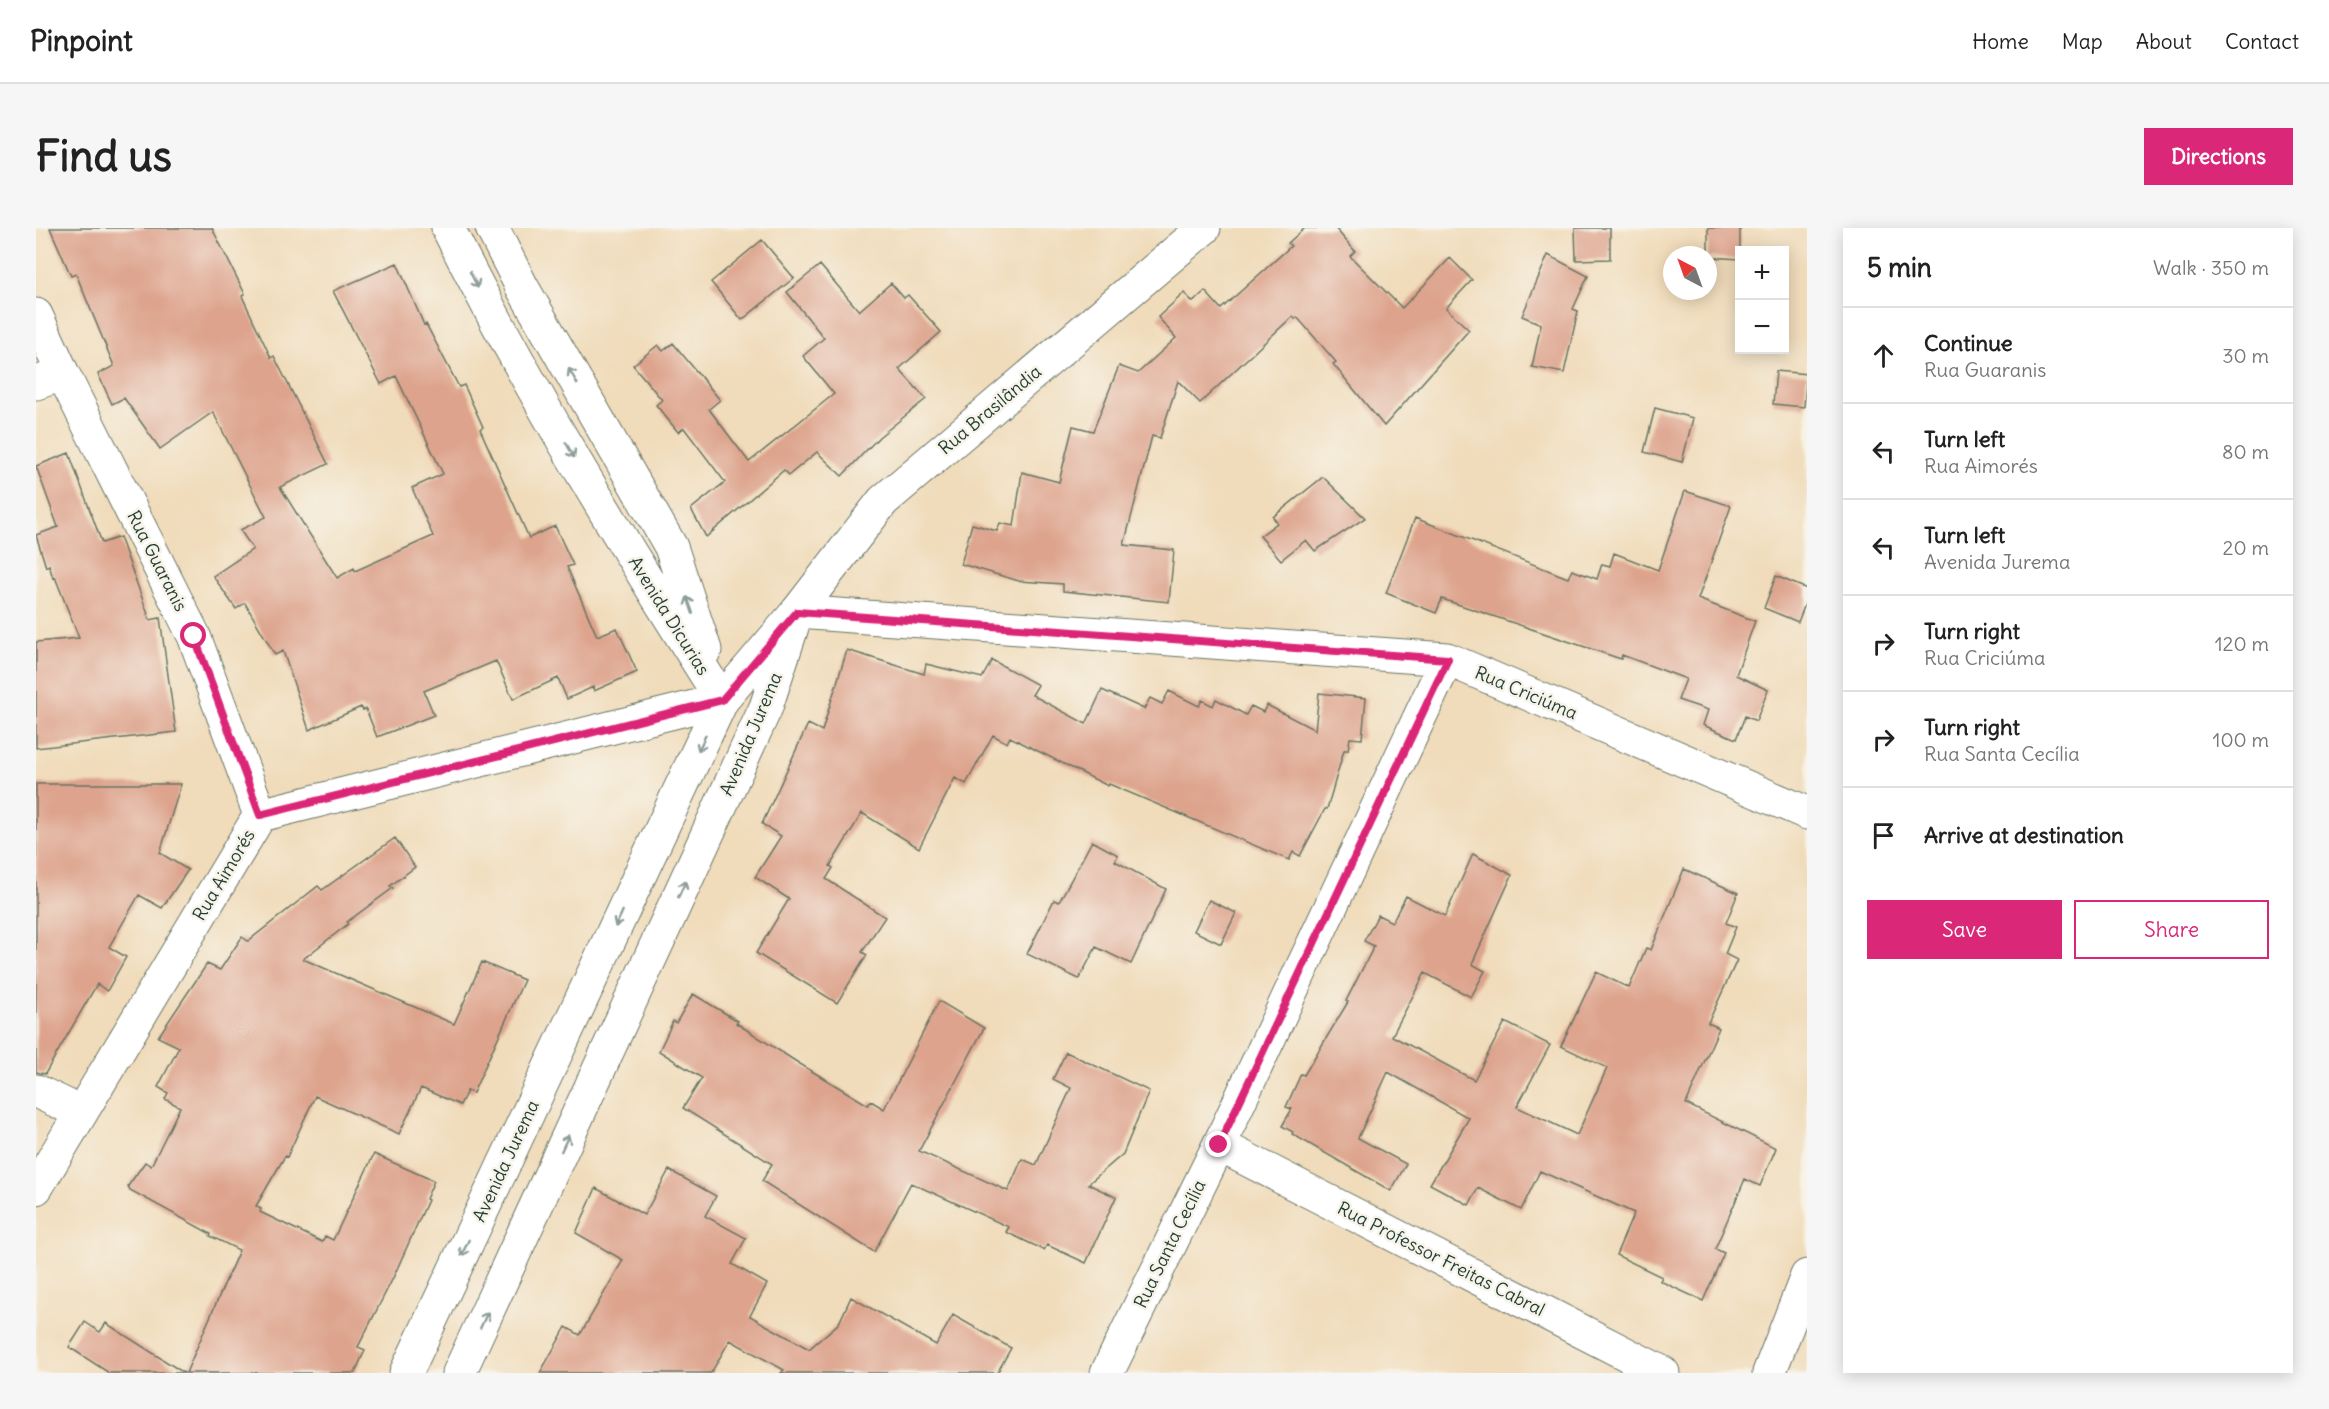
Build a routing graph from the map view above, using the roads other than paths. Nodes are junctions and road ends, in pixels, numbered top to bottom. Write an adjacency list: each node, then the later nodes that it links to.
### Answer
1 (448, 228): 8 (street, Avenida Dicurias, one-way to 8)
2 (492, 228): 8 (street, Avenida Dicurias, one-way to 2)
3 (1204, 228): 6 (street, Rua Brasilândia)
4 (36, 315): 5 (street, Rua Guaranis)
5 (49, 379): 10 (street, Rua Guaranis)
6 (797, 612): 7 (street, Rua Criciúma); 8 (street, Avenida Jurema); 17 (street, Avenida Jurema, one-way to 6)
7 (1448, 659): 9 (street, Rua Criciúma); 13 (street, Rua Santa Cecília)
8 (722, 700): 10 (street, Rua Aimorés); 16 (street, Avenida Jurema, one-way to 16)
9 (1807, 813)
10 (260, 815): 12 (street, Rua Aimorés)
11 (36, 1091): 12 (street)
12 (80, 1112): 14 (street, Rua Aimorés)
13 (1219, 1145): 18 (street, Rua Santa Cecília); 19 (street, Rua Professor Freitas Cabral)
14 (36, 1188)
15 (1807, 1276): 20 (street)
16 (406, 1373)
17 (459, 1373)
18 (1107, 1373)
19 (1663, 1373)
20 (1769, 1373)

